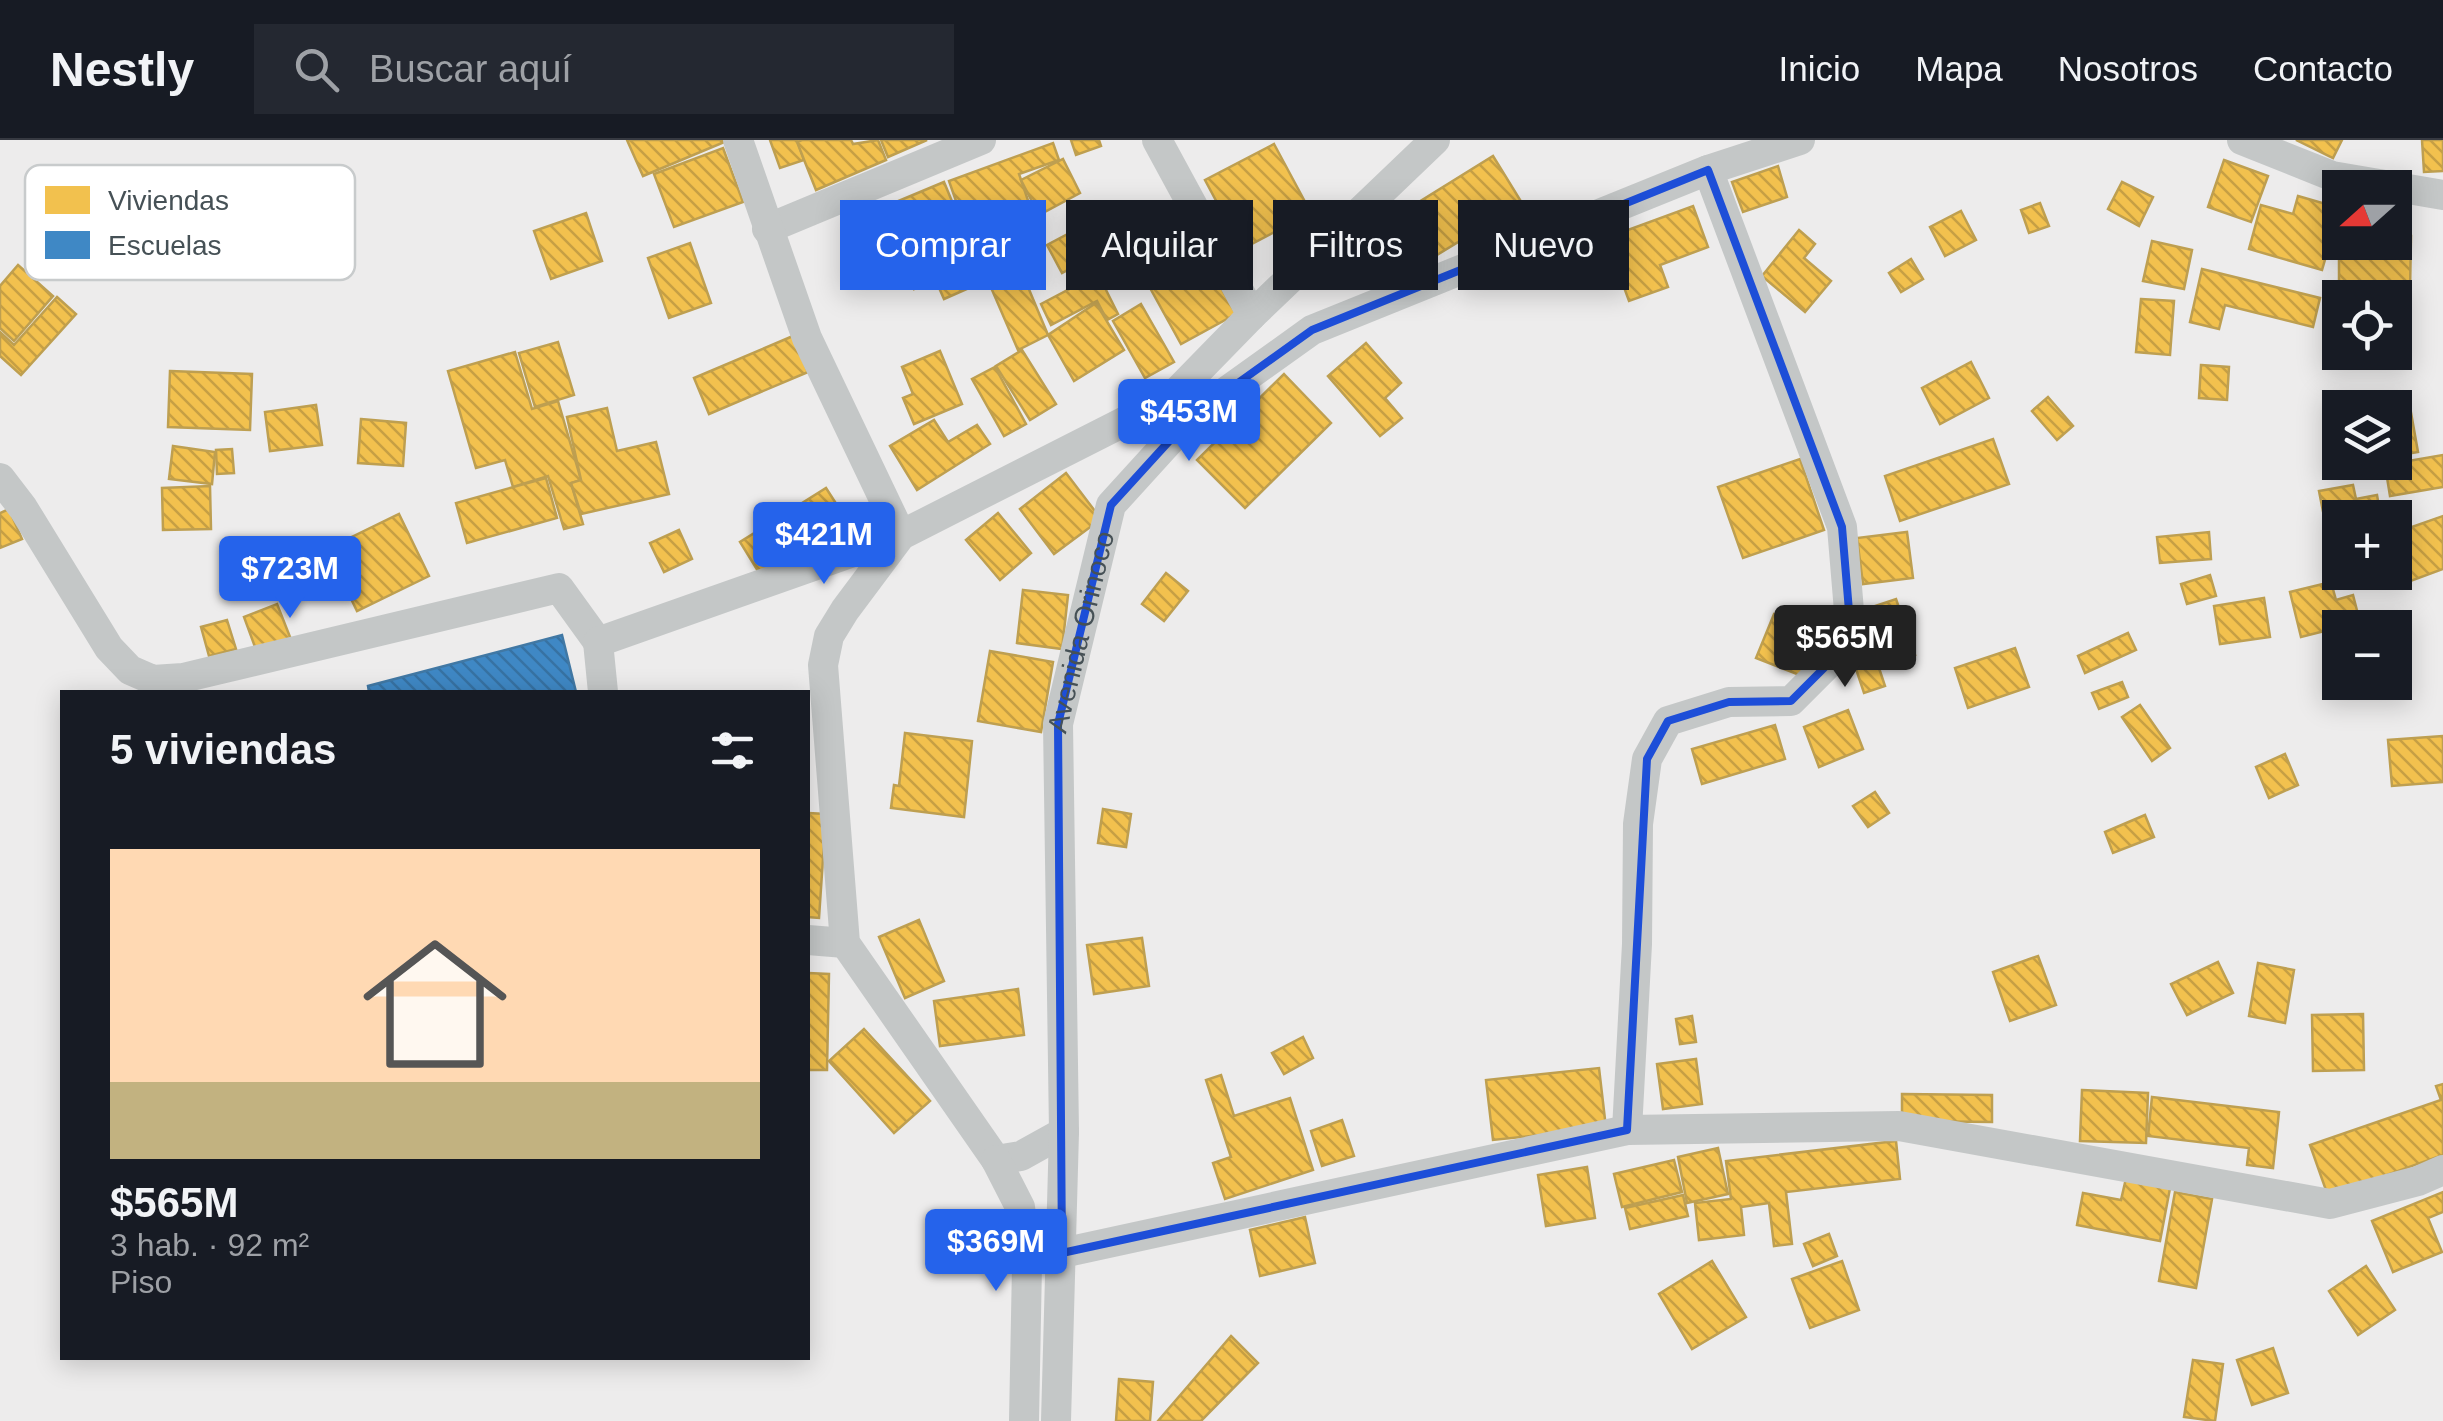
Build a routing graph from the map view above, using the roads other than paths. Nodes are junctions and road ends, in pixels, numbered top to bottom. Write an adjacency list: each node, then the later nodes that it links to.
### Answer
1 (738, 140): 9 (street)
2 (981, 140): 9 (street)
3 (1157, 140): 10 (street)
4 (1435, 140): 10 (street)
5 (1800, 140): 7 (street, Avenida Orinoco)
6 (2242, 140): 8 (street)
7 (1708, 170): 17 (street); 18 (street, Avenida Orinoco)
8 (2443, 195)
9 (767, 229): 12 (street)
10 (1252, 315): 12 (street)
11 (0, 478): 13 (street)
12 (901, 535): 13 (street); 16 (street)
13 (598, 642): 14 (street)
14 (604, 690)
15 (810, 940): 16 (street)
16 (844, 942): 19 (street)
17 (1627, 1130): 20 (street); 21 (street)
18 (1064, 1132): 19 (street); 21 (street, Avenida Orinoco)
19 (996, 1160): 22 (street)
20 (2443, 1170)
21 (1062, 1252): 23 (street, Avenida Orinoco)
22 (1024, 1421)
23 (1056, 1421)

